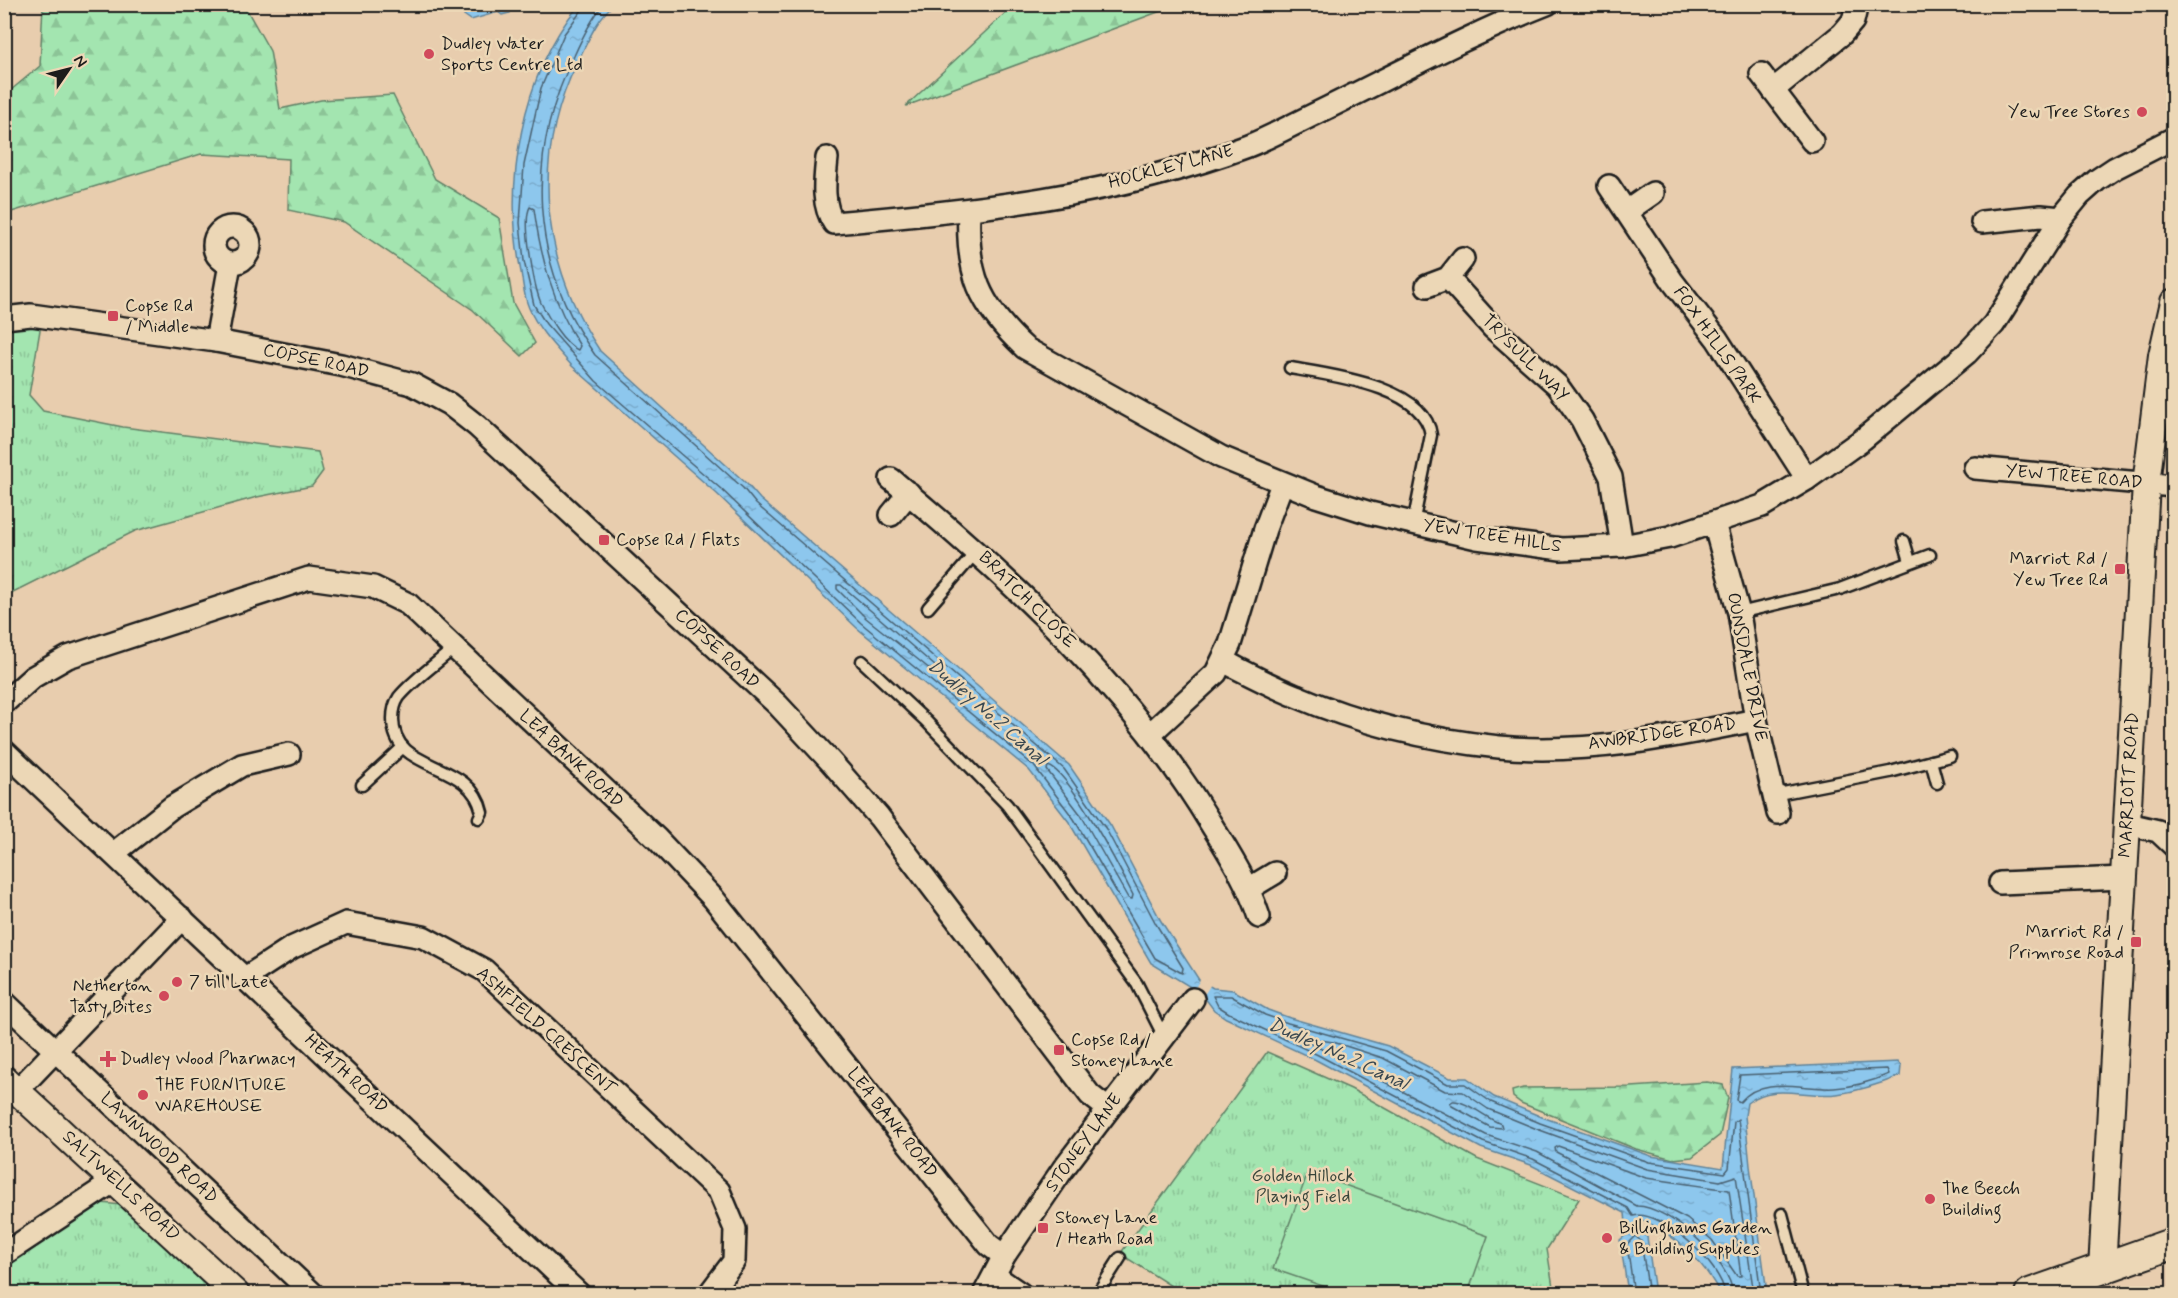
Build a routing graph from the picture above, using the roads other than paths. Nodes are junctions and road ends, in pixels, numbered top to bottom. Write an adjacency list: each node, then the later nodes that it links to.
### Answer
1 (1547, 4): 8 (street, HOCKLEY LANE)
2 (1857, 4): 4 (street)
3 (2174, 138): 10 (street, YEW TREE HILLS)
4 (1812, 141)
5 (827, 158): 8 (street, HOCKLEY LANE)
6 (1609, 186): 9 (street, FOX HILLS PARK)
7 (1653, 193): 9 (street)
8 (969, 211): 23 (street, YEW TREE HILLS)
9 (1627, 211): 22 (street, FOX HILLS PARK)
10 (2061, 218): 11 (street); 22 (street, YEW TREE HILLS)
11 (1982, 222)
12 (1463, 259): 14 (street)
13 (230, 264): 18 (street)
14 (1448, 278): 15 (street); 31 (street, TRYSULL WAY)
15 (1427, 286)
16 (2174, 302): 24 (street, MARRIOTT ROAD)
17 (4, 318): 18 (street, COPSE ROAD)
18 (216, 341): 67 (street, COPSE ROAD)
19 (1290, 368): 29 (lane)
20 (1975, 468): 24 (street, YEW TREE ROAD)
21 (891, 479): 26 (street, BRATCH CLOSE)
22 (1808, 479): 28 (street, YEW TREE HILLS)
23 (1282, 484): 29 (street, YEW TREE HILLS); 39 (street)
24 (2146, 484): 25 (street, YEW TREE ROAD); 52 (street, MARRIOTT ROAD)
25 (2174, 486)
26 (909, 494): 27 (street); 32 (street, BRATCH CLOSE)
27 (891, 515)
28 (1714, 523): 31 (street, YEW TREE HILLS); 36 (street, OUNSDALE DRIVE)
29 (1413, 524): 31 (street, YEW TREE HILLS)
30 (1904, 541): 34 (lane)
31 (1622, 546)
32 (978, 551): 35 (lane); 42 (street, BRATCH CLOSE)
33 (1930, 555): 34 (lane)
34 (1910, 561): 36 (lane)
35 (928, 608)
36 (1739, 613): 41 (street, OUNSDALE DRIVE)
37 (454, 648): 40 (street, LEA BANK ROAD); 43 (lane); 72 (street, LEA BANK ROAD)
38 (861, 661): 64 (lane)
39 (1223, 661): 41 (street, AWBRIDGE ROAD); 42 (street)
40 (4, 703)
41 (1756, 720): 50 (street, OUNSDALE DRIVE)
42 (1150, 734): 58 (street, BRATCH CLOSE)
43 (402, 748): 49 (lane); 51 (lane)
44 (4, 751): 54 (street, HEATH ROAD)
45 (289, 754): 54 (street)
46 (1950, 756): 47 (lane)
47 (1931, 762): 48 (lane); 50 (lane)
48 (1937, 783)
49 (362, 785)
50 (1775, 804)
51 (479, 818)
52 (2128, 824): 53 (street); 56 (street, MARRIOTT ROAD)
53 (2174, 846)
54 (114, 853): 60 (street, HEATH ROAD)
55 (1275, 873): 58 (street)
56 (2124, 878): 57 (street); 74 (street, MARRIOTT ROAD)
57 (2000, 883)
58 (1250, 888): 59 (street, BRATCH CLOSE)
59 (1259, 917)
60 (182, 918): 61 (street, HEATH ROAD); 65 (street)
61 (245, 978): 78 (street, HEATH ROAD); 79 (street, ASHFIELD CRESCENT)
62 (1193, 999): 64 (street, STONEY LANE)
63 (4, 1002): 65 (street, LAWNWOOD ROAD)
64 (1164, 1037): 67 (street, STONEY LANE)
65 (56, 1050): 66 (street); 77 (street, LAWNWOOD ROAD)
66 (11, 1085): 68 (street, SALTWELLS ROAD)
67 (1108, 1109): 72 (street, STONEY LANE)
68 (116, 1180): 71 (street); 76 (street, SALTWELLS ROAD)
69 (1782, 1214): 82 (lane)
70 (2170, 1247): 74 (main road)
71 (4, 1254)
72 (1005, 1256): 75 (street, STONEY LANE)
73 (1120, 1258): 81 (lane)
74 (2102, 1269): 83 (main road)
75 (989, 1285): 80 (street)
76 (236, 1293)
77 (313, 1293)
78 (579, 1293)
79 (709, 1293)
80 (1021, 1293)
81 (1097, 1293)
82 (1803, 1293)
83 (2030, 1293)

